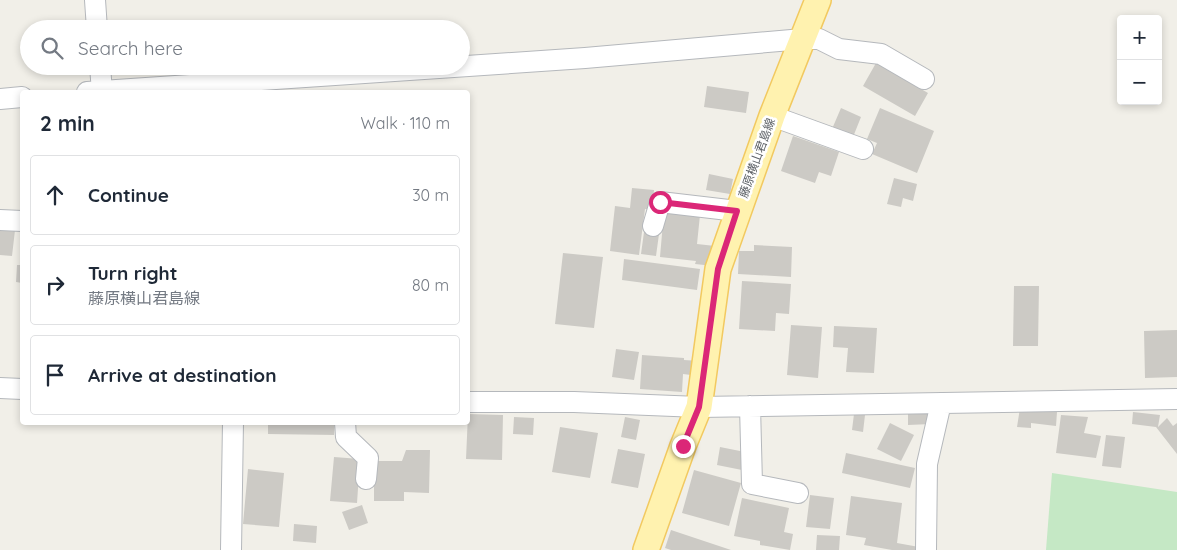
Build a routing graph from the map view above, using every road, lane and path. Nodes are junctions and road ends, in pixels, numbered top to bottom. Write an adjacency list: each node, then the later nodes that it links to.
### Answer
1 (95, 0): 3 (street)
2 (818, 0): 4 (main road, 藤原横山君島線)
3 (96, 20)
4 (803, 39): 5 (street); 8 (street); 13 (main road, 藤原横山君島線)
5 (470, 66)
6 (99, 75): 9 (street)
7 (341, 75): 10 (street)
8 (924, 79)
9 (97, 90)
10 (126, 90)
11 (20, 97): 12 (street)
12 (0, 99)
13 (772, 116): 14 (street); 15 (main road, 藤原横山君島線)
14 (863, 149)
15 (737, 211): 18 (street); 25 (main road, 藤原横山君島線)
16 (0, 220): 17 (street)
17 (20, 221)
18 (653, 226)
19 (0, 388): 20 (street)
20 (20, 389)
21 (1177, 399): 23 (street)
22 (470, 402): 25 (street)
23 (941, 403): 24 (street); 32 (street)
24 (750, 406): 25 (street); 29 (street)
25 (699, 407): 31 (main road, 藤原横山君島線)
26 (233, 425): 30 (street)
27 (345, 425): 28 (street)
28 (366, 479)
29 (798, 493)
30 (231, 550)
31 (646, 550)
32 (926, 550)

